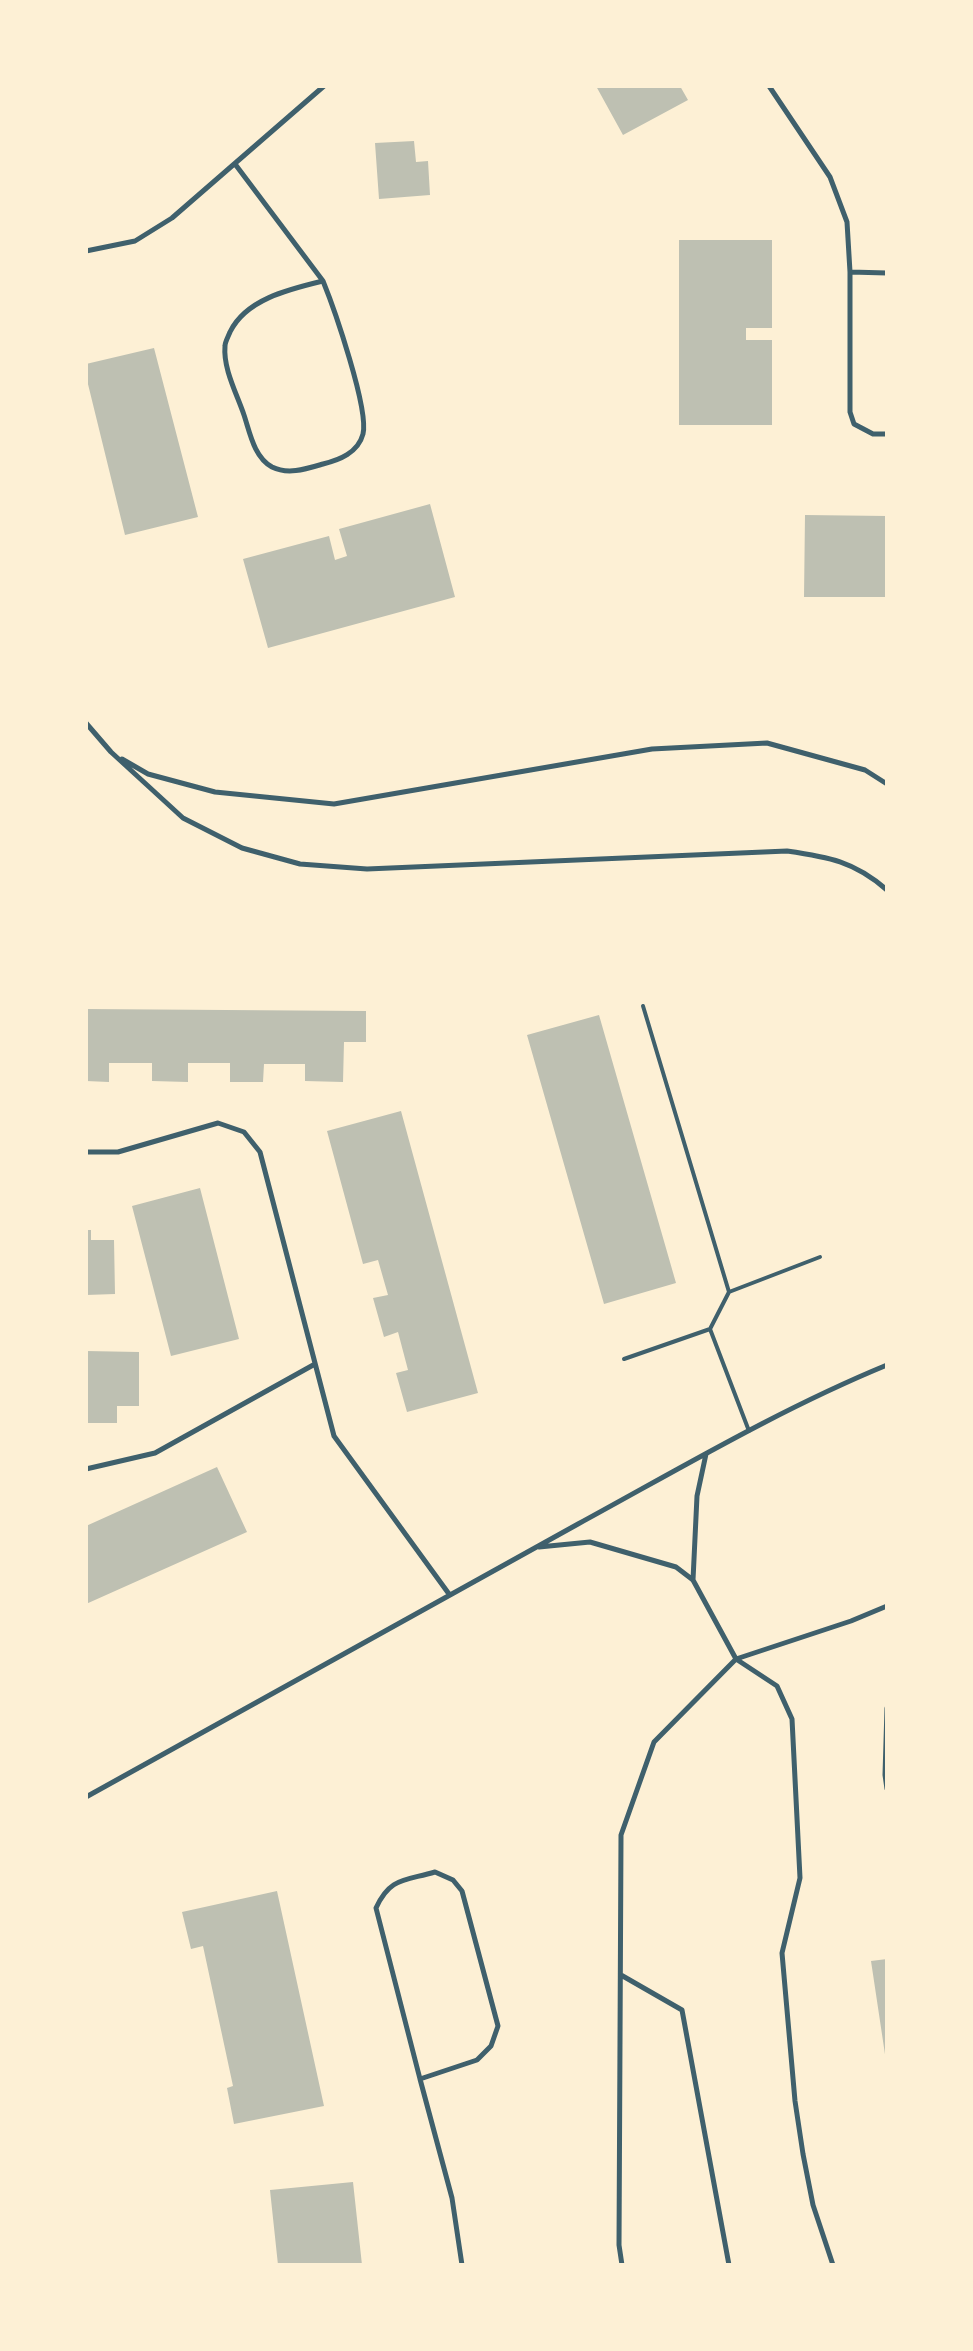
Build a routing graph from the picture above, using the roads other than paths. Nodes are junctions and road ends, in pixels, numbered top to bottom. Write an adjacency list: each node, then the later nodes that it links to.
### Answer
1 (324, 86): 3 (street)
2 (769, 86): 5 (street)
3 (235, 164): 4 (street); 7 (street)
4 (86, 252)
5 (850, 272): 6 (street); 8 (street)
6 (887, 273)
7 (323, 281): 7 (street)
8 (887, 434)
9 (86, 723): 10 (street)
10 (110, 752): 11 (street); 12 (street)
11 (887, 784)
12 (887, 890)
13 (643, 1006): 16 (lane)
14 (86, 1152): 19 (street)
15 (820, 1257): 16 (lane)
16 (729, 1292): 17 (lane)
17 (710, 1330): 18 (lane); 21 (lane)
18 (624, 1359)
19 (315, 1364): 23 (street); 26 (street)
20 (887, 1366): 21 (street)
21 (749, 1431): 22 (street)
22 (706, 1454): 24 (street); 25 (street)
23 (86, 1469)
24 (536, 1548): 25 (street); 26 (street)
25 (693, 1580): 28 (street)
26 (449, 1594): 31 (street)
27 (887, 1606): 28 (street)
28 (736, 1659): 32 (street); 37 (street)
29 (887, 1708): 30 (street)
30 (887, 1789)
31 (86, 1797)
32 (621, 1975): 35 (street); 36 (street)
33 (420, 2079): 33 (street); 34 (street)
34 (462, 2265)
35 (622, 2265)
36 (729, 2265)
37 (833, 2265)

